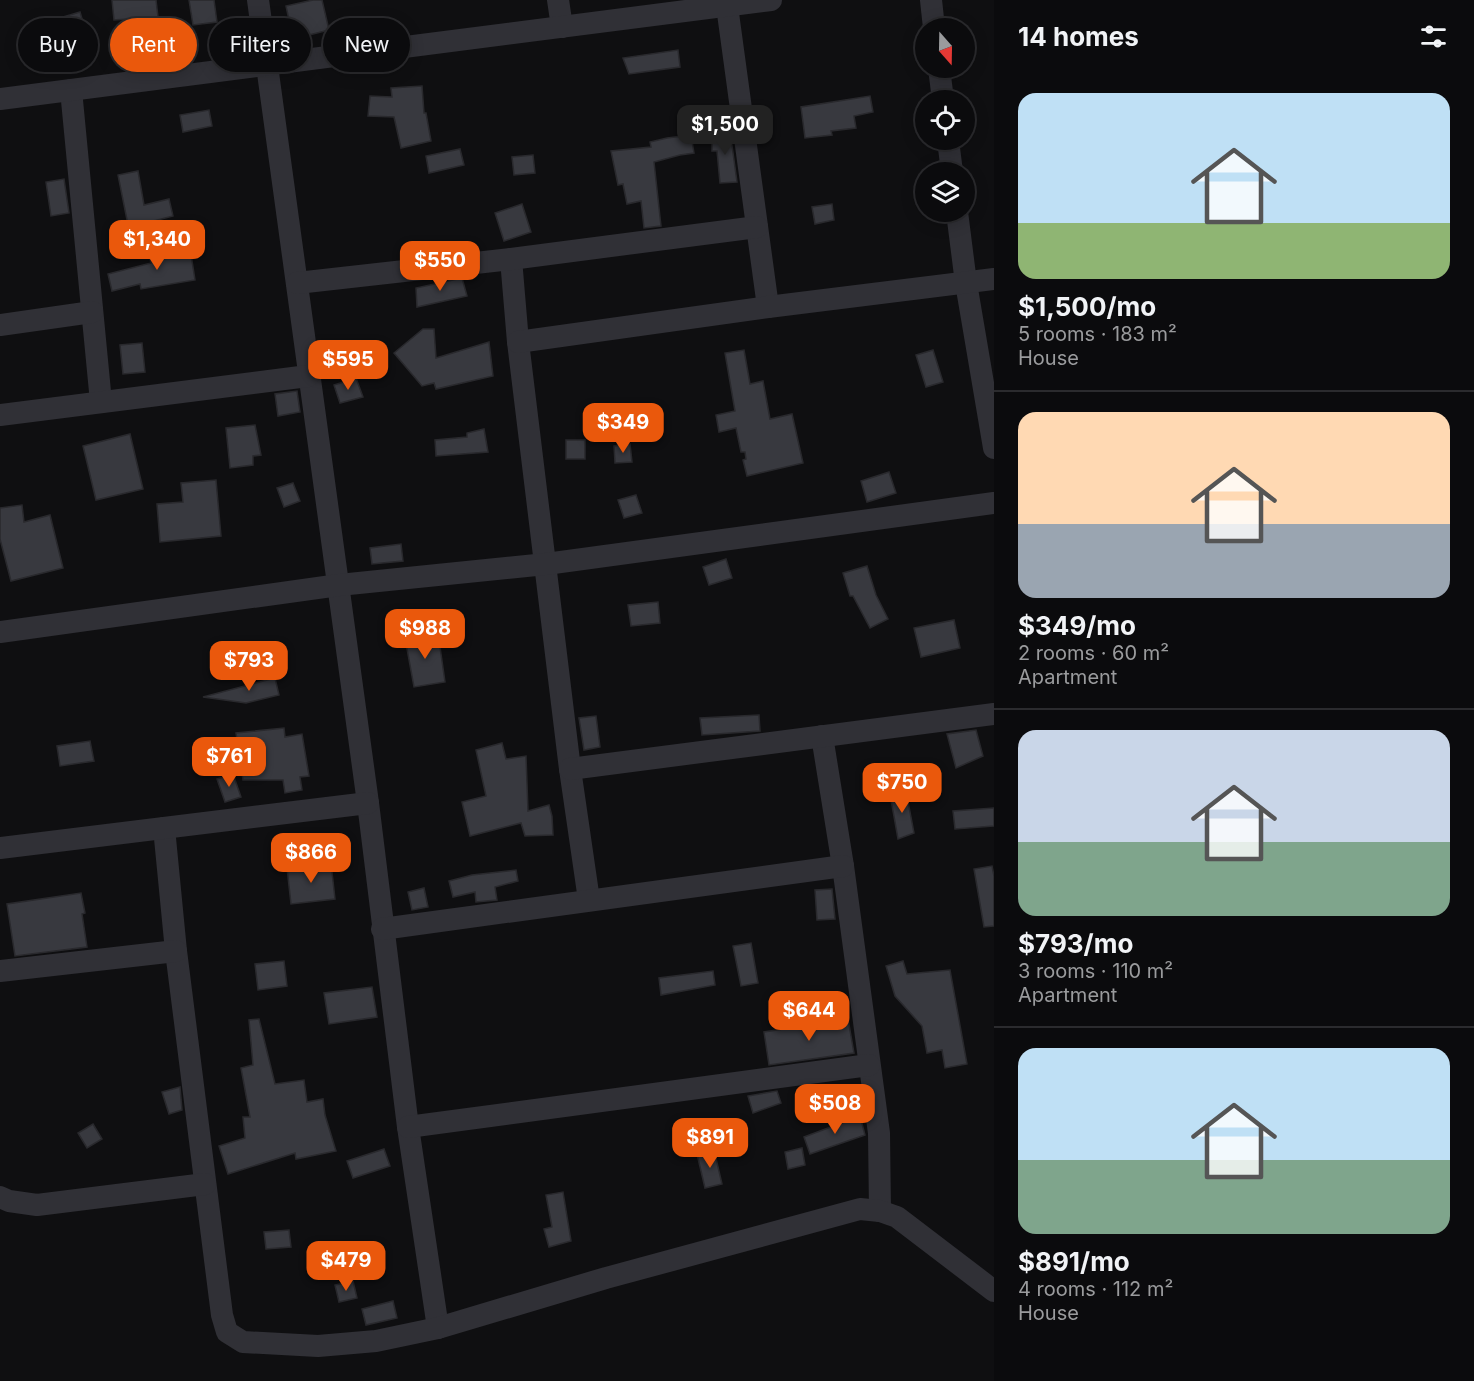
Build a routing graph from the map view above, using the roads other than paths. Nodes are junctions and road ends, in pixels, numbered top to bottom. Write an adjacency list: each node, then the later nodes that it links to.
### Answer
1 (258, 0): 6 (street)
2 (558, 0): 8 (street)
3 (771, 0): 5 (street)
4 (931, 0): 7 (street)
5 (727, 6): 8 (street); 15 (street)
6 (260, 18)
7 (933, 18)
8 (562, 27): 9 (street)
9 (311, 59)
10 (211, 72): 12 (street)
11 (267, 72): 18 (street)
12 (71, 90): 13 (street); 21 (street)
13 (0, 99)
14 (958, 222): 19 (street)
15 (757, 227): 16 (street); 20 (street)
16 (511, 259): 18 (street); 23 (street)
17 (994, 279): 19 (street)
18 (297, 283): 24 (street)
19 (966, 283): 20 (street); 27 (street)
20 (768, 307): 23 (street)
21 (92, 312): 22 (street); 25 (street)
22 (0, 325)
23 (518, 342): 29 (street)
24 (308, 376): 25 (street); 30 (street)
25 (101, 402): 26 (street)
26 (0, 415)
27 (994, 448)
28 (994, 503): 29 (street)
29 (546, 564): 30 (street); 34 (street)
30 (339, 585): 31 (street); 35 (street)
31 (0, 632)
32 (994, 714): 33 (street)
33 (822, 736): 34 (street); 38 (street)
34 (570, 769): 39 (street)
35 (368, 803): 36 (street); 40 (street)
36 (164, 828): 37 (street); 41 (street)
37 (0, 848)
38 (843, 866): 39 (street); 43 (street)
39 (589, 900): 40 (street)
40 (382, 929): 44 (street)
41 (176, 951): 42 (street); 45 (street)
42 (0, 971)
43 (869, 1065): 44 (street); 47 (street)
44 (408, 1127): 49 (street)
45 (205, 1184): 46 (street); 49 (street)
46 (0, 1197)
47 (880, 1211): 48 (street); 49 (street)
48 (994, 1291)
49 (438, 1328)

